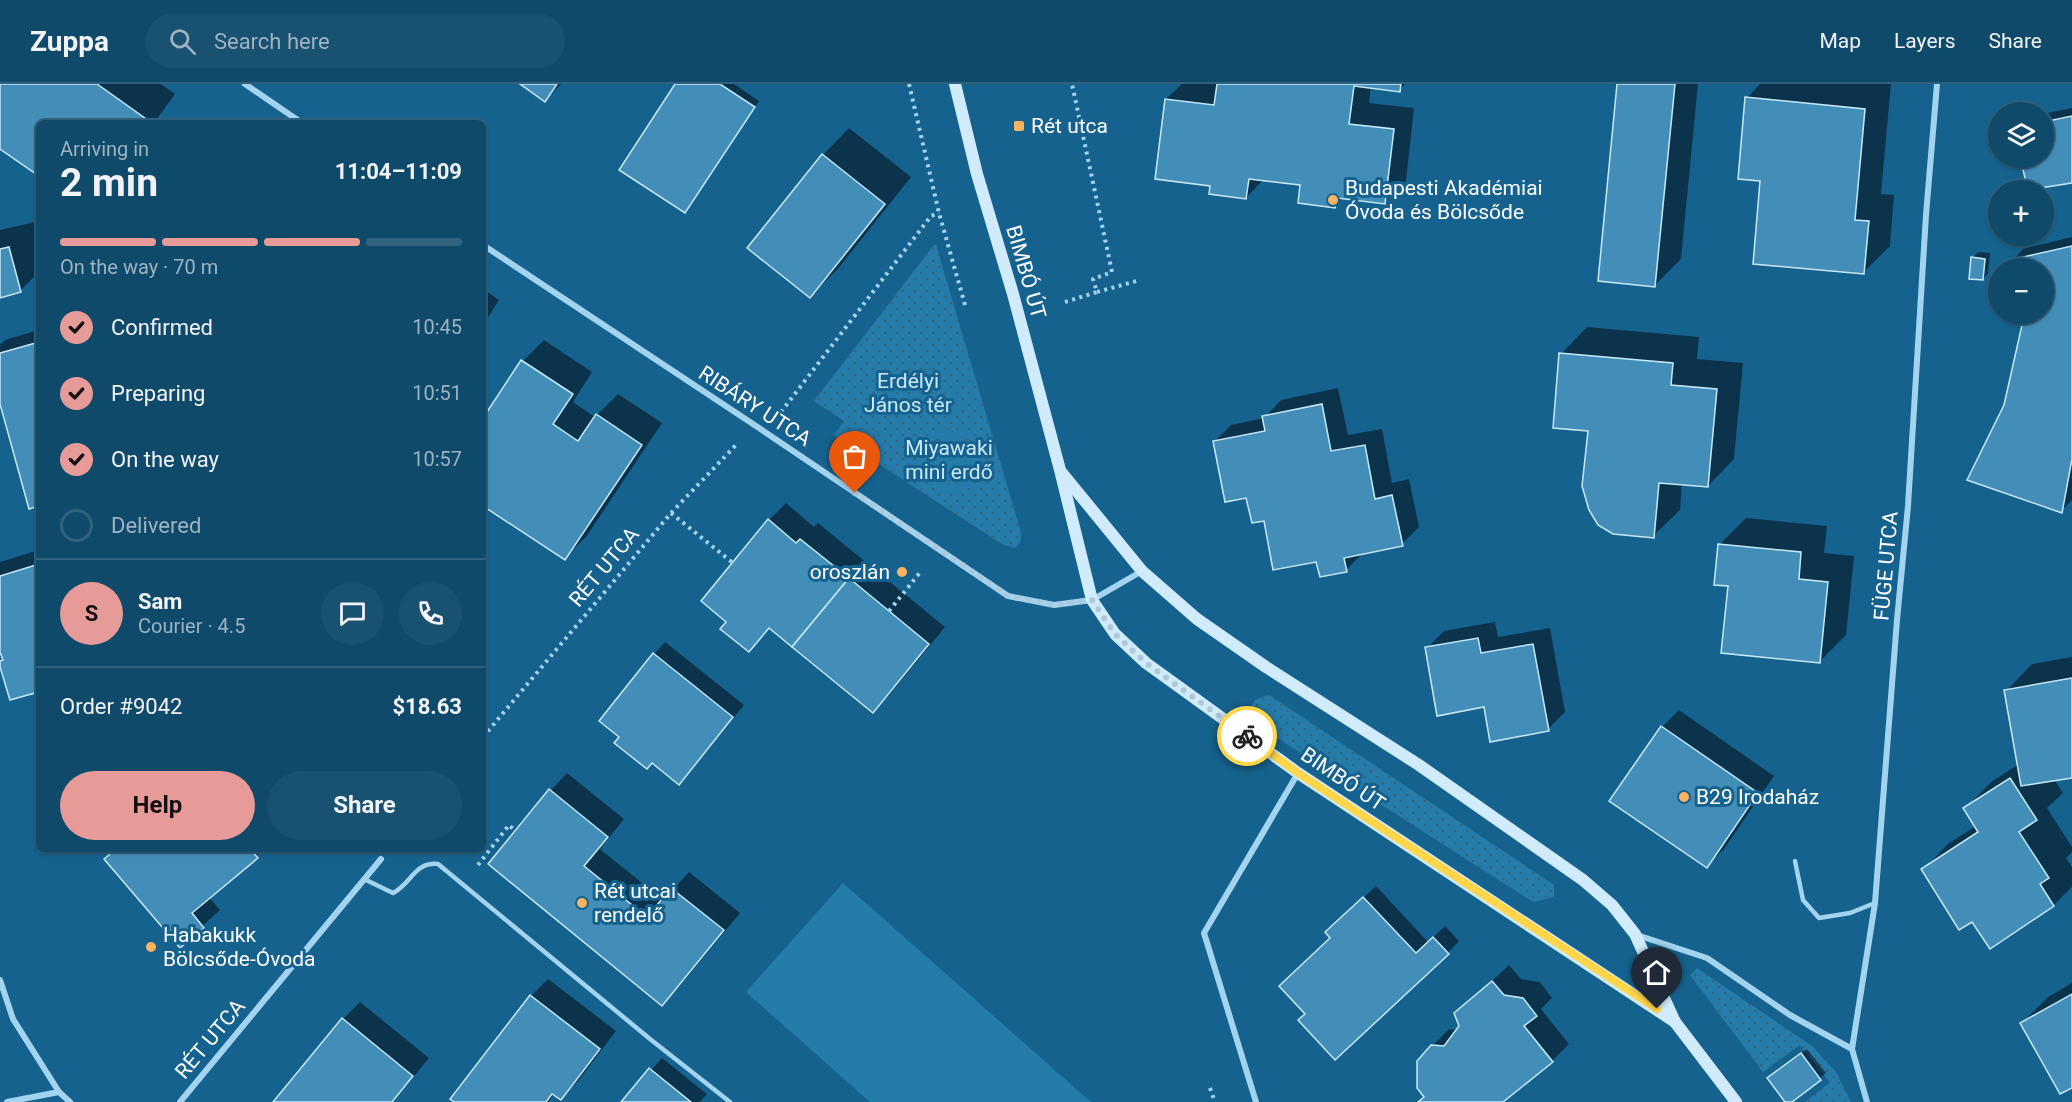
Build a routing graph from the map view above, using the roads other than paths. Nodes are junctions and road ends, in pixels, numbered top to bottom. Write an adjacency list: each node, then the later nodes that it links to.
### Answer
1 (244, 84): 4 (street)
2 (955, 84): 6 (street, BIMBÓ ÚT)
3 (1937, 84): 13 (street, FÜGE UTCA)
4 (298, 120)
5 (486, 247): 8 (street, RIBÁRY UTCA)
6 (1060, 470): 7 (street, BIMBÓ ÚT); 8 (street, BIMBÓ ÚT)
7 (1142, 571): 8 (street, RIBÁRY UTCA); 14 (street, BIMBÓ ÚT)
8 (1092, 600): 9 (street, BIMBÓ ÚT)
9 (1298, 773): 16 (street, BIMBÓ ÚT); 23 (street)
10 (381, 859): 12 (street, RÉT UTCA)
11 (1795, 861): 13 (lane)
12 (364, 879): 21 (street, RÉT UTCA); 22 (lane)
13 (1875, 903): 17 (street, FÜGE UTCA)
14 (1635, 934): 16 (street, BIMBÓ ÚT); 17 (street)
15 (0, 980): 18 (street)
16 (1675, 1022): 24 (street, BIMBÓ ÚT)
17 (1852, 1049): 25 (street, FÜGE UTCA)
18 (59, 1092): 19 (street); 20 (street)
19 (7, 1102)
20 (70, 1102)
21 (180, 1102)
22 (730, 1102)
23 (1256, 1102)
24 (1736, 1102)
25 (1867, 1102)

